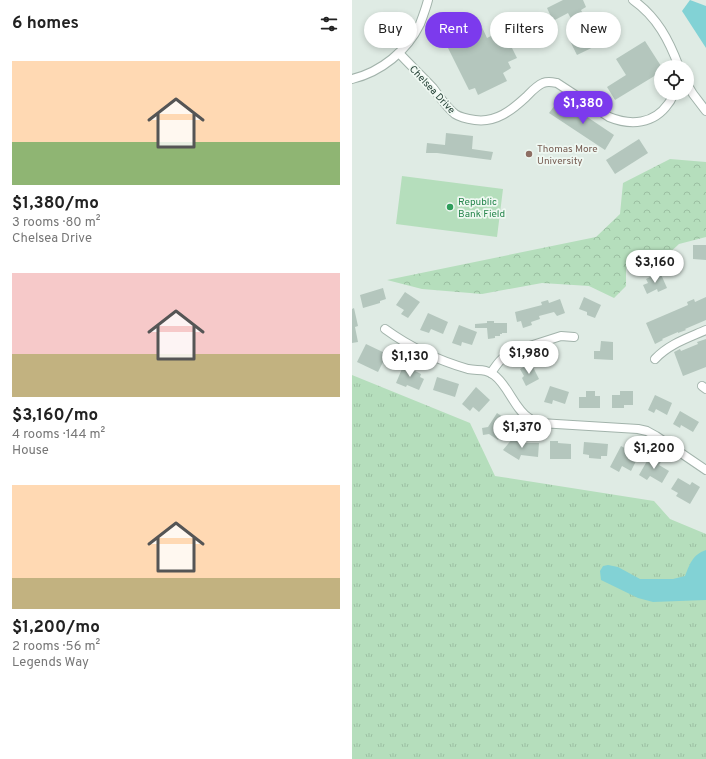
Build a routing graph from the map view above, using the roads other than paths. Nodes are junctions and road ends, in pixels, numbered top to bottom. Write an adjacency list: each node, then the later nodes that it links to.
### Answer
1 (428, 0): 3 (street)
2 (633, 0): 4 (street)
3 (399, 52): 5 (street); 7 (street, Chelsea Drive)
4 (676, 60)
5 (352, 79)
6 (694, 95): 8 (street)
7 (670, 100)
8 (706, 111)
9 (385, 329): 13 (street)
10 (706, 330): 12 (street)
11 (574, 337): 13 (street)
12 (655, 359)
13 (491, 373): 14 (street)
14 (706, 470)

